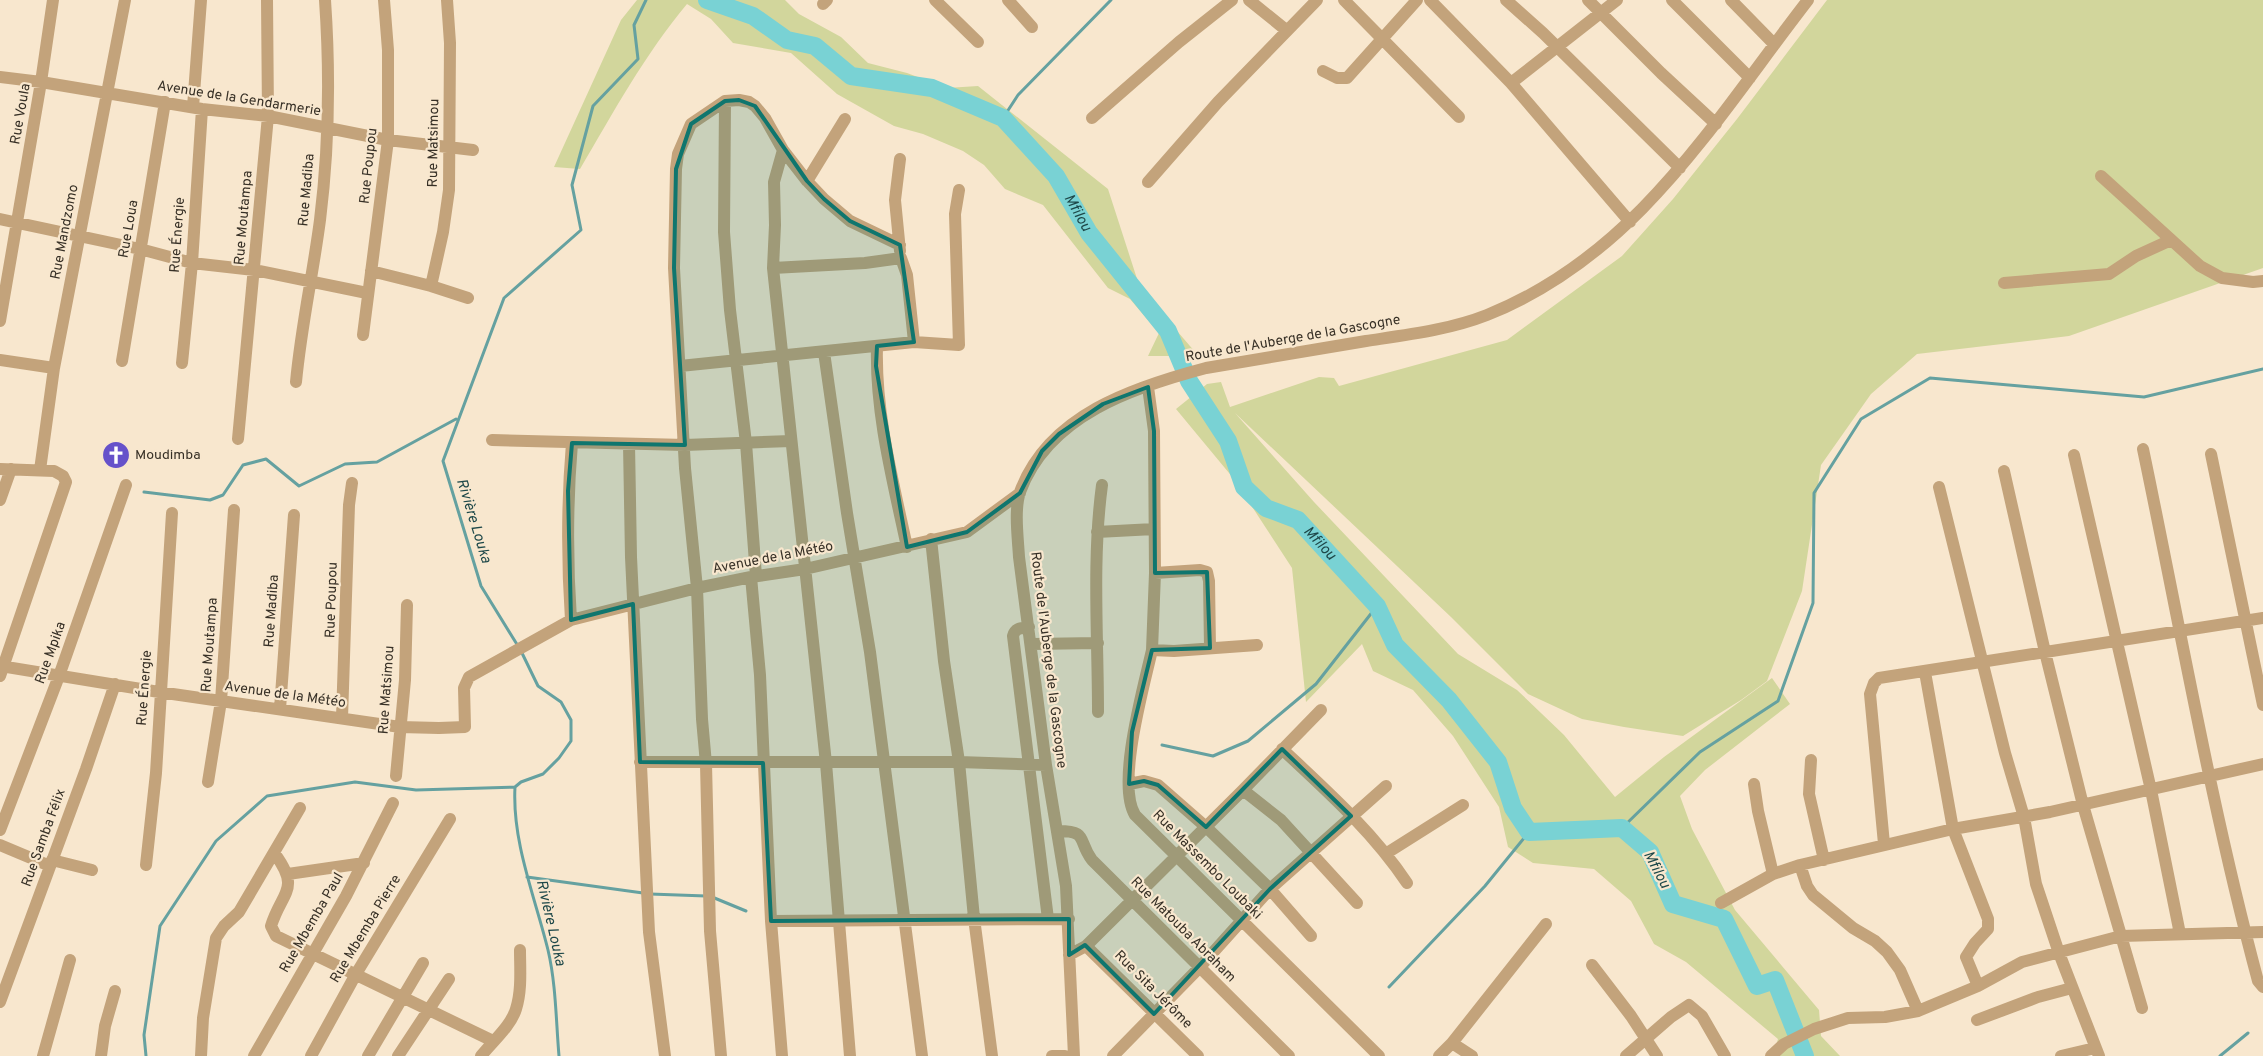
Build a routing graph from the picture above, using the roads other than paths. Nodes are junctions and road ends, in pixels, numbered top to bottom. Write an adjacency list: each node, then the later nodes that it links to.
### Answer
1 (53, 0): 32 (street, Rue Voula)
2 (125, 0): 34 (street, Rue Mandzomo)
3 (201, 0): 37 (street, Rue Énergie)
4 (267, 0): 38 (street, Rue Moutampa)
5 (325, 0): 43 (street, Rue Madiba)
6 (384, 0): 44 (street, Rue Poupou)
7 (447, 0): 45 (street, Rue Matsimou)
8 (935, 0): 26 (street)
9 (1008, 0): 23 (street)
10 (1232, 0): 40 (street)
11 (1249, 0): 24 (street)
12 (1317, 0): 24 (street)
13 (1344, 0): 25 (street)
14 (1417, 0): 25 (street)
15 (1430, 0): 33 (street)
16 (1506, 0): 28 (street)
17 (1588, 0): 22 (street)
18 (1617, 0): 22 (street)
19 (1672, 0): 31 (street)
20 (1732, 0): 27 (street)
21 (1808, 0): 27 (street, Route de l'Auberge de la Gascogne)
22 (1601, 13): 28 (street); 42 (street)
23 (1032, 27)
24 (1286, 30): 52 (street)
25 (1381, 38): 29 (street); 39 (street)
26 (978, 42)
27 (1774, 44): 31 (street, Route de l'Auberge de la Gascogne)
28 (1556, 48): 33 (street); 49 (street)
29 (1323, 71)
30 (0, 77): 32 (street, Avenue de la Gendarmerie)
31 (1750, 78): 42 (street, Route de l'Auberge de la Gascogne)
32 (41, 82): 34 (street, Avenue de la Gendarmerie); 56 (street, Rue Voula)
33 (1511, 83): 55 (street)
34 (108, 93): 36 (street, Avenue de la Gendarmerie); 57 (street, Rue Mandzomo)
35 (725, 101): 47 (street); 78 (street); 81 (street)
36 (165, 102): 37 (street, Avenue de la Gendarmerie); 59 (street, Rue Loua)
37 (197, 108): 38 (street, Avenue de la Gendarmerie); 61 (street, Rue Énergie)
38 (268, 116): 43 (street, Avenue de la Gendarmerie); 63 (street, Rue Moutampa)
39 (1458, 117)
40 (1092, 118)
41 (845, 120): 51 (street)
42 (1716, 124): 49 (street, Route de l'Auberge de la Gascogne)
43 (327, 129): 44 (street, Avenue de la Gendarmerie); 65 (street, Rue Madiba)
44 (388, 140): 45 (street, Avenue de la Gendarmerie); 64 (street, Rue Poupou)
45 (449, 147): 46 (street, Avenue de la Gendarmerie); 68 (street, Rue Matsimou)
46 (473, 150)
47 (783, 150): 51 (street); 62 (street)
48 (900, 159): 60 (street)
49 (1680, 168): 55 (street, Route de l'Auberge de la Gascogne)
50 (2101, 176): 58 (street)
51 (807, 181): 60 (street)
52 (1148, 182)
53 (959, 190): 73 (street)
54 (0, 219): 56 (street)
55 (1630, 222): 84 (street, Route de l'Auberge de la Gascogne)
56 (17, 223): 57 (street); 71 (street, Rue Voula)
57 (79, 237): 59 (street); 82 (street, Rue Mandzomo)
58 (2171, 240): 66 (street); 67 (street)
59 (140, 249): 61 (street); 79 (street, Rue Loua)
60 (901, 252): 62 (street); 73 (street)
61 (192, 263): 63 (street); 80 (street, Rue Énergie)
62 (773, 268): 76 (street)
63 (254, 270): 65 (street); 85 (street, Rue Moutampa)
64 (371, 271): 68 (street); 69 (street, Rue Poupou)
65 (311, 281): 69 (street); 83 (street, Rue Madiba)
66 (2263, 281)
67 (2004, 283)
68 (431, 286): 70 (street)
69 (367, 293): 72 (street, Rue Poupou)
70 (468, 298)
71 (0, 321)
72 (363, 335)
73 (914, 342): 74 (street)
74 (877, 346): 75 (street); 110 (street)
75 (824, 352): 76 (street); 111 (street)
76 (783, 357): 78 (street); 87 (street)
77 (0, 360): 82 (street)
78 (736, 361): 81 (street); 89 (street)
79 (122, 362)
80 (182, 363)
81 (680, 366): 91 (street)
82 (54, 368): 96 (street, Rue Mandzomo)
83 (296, 382)
84 (1148, 386): 102 (street, Route de l'Auberge de la Gascogne); 107 (street, Rue Massembo Loubaki)
85 (238, 439)
86 (492, 440): 88 (street)
87 (791, 440): 89 (street); 112 (street)
88 (572, 443): 90 (street); 119 (street)
89 (746, 443): 91 (street); 114 (street)
90 (629, 444): 91 (street); 116 (street)
91 (685, 445): 115 (street)
92 (2143, 449): 122 (street)
93 (2211, 454): 120 (street)
94 (2074, 455): 123 (street)
95 (6, 469): 96 (street); 103 (street)
96 (40, 470): 132 (street)
97 (2004, 471): 129 (street)
98 (352, 483): 144 (street, Rue Poupou)
99 (126, 485): 134 (street, Rue Mpika)
100 (1102, 485): 108 (street)
101 (1939, 486): 131 (street)
102 (1020, 493): 109 (street, Avenue de la Météo); 121 (street, Route de l'Auberge de la Gascogne)
103 (0, 500)
104 (234, 510): 137 (street, Rue Moutampa)
105 (172, 513): 136 (street, Rue Énergie)
106 (294, 515): 141 (street, Rue Madiba)
107 (1154, 529): 108 (street); 113 (street, Rue Massembo Loubaki)
108 (1097, 532): 124 (street)
109 (932, 539): 110 (street, Avenue de la Météo); 149 (street)
110 (907, 547): 111 (street, Avenue de la Météo)
111 (855, 557): 112 (street, Avenue de la Météo); 152 (street)
112 (805, 568): 114 (street, Avenue de la Météo); 151 (street)
113 (1154, 573): 126 (street); 128 (street, Rue Massembo Loubaki)
114 (753, 576): 115 (street, Avenue de la Météo); 150 (street)
115 (697, 588): 116 (street, Avenue de la Météo); 153 (street)
116 (633, 604): 119 (street, Avenue de la Météo); 148 (street)
117 (407, 605): 145 (street, Rue Matsimou)
118 (2263, 618): 120 (street)
119 (571, 620): 145 (street, Avenue de la Météo)
120 (2246, 620): 122 (street); 140 (street)
121 (1029, 627): 127 (street, Route de l'Auberge de la Gascogne); 130 (street)
122 (2182, 631): 123 (street); 158 (street)
123 (2116, 642): 129 (street); 164 (street)
124 (1098, 643): 127 (street); 143 (street)
125 (1257, 645): 126 (street)
126 (1210, 648): 128 (street)
127 (1032, 649): 130 (street); 139 (street, Route de l'Auberge de la Gascogne)
128 (1152, 650): 160 (street, Rue Massembo Loubaki)
129 (2044, 652): 131 (street); 167 (street)
130 (1015, 656): 138 (street)
131 (1983, 662): 133 (street); 170 (street)
132 (1, 669): 134 (street, Avenue de la Météo)
133 (1925, 672): 173 (street); 176 (street)
134 (59, 676): 135 (street, Avenue de la Météo); 174 (street, Rue Mpika)
135 (115, 684): 136 (street, Avenue de la Météo); 183 (street, Rue Samba Félix)
136 (159, 692): 137 (street, Avenue de la Météo); 185 (street, Rue Énergie)
137 (221, 701): 141 (street, Avenue de la Météo); 159 (street, Rue Moutampa)
138 (1020, 705): 139 (street); 154 (street)
139 (1038, 705): 156 (street, Route de l'Auberge de la Gascogne)
140 (2263, 705)
141 (280, 709): 144 (street, Avenue de la Météo)
142 (1321, 710): 146 (street)
143 (1098, 712)
144 (342, 718): 145 (street, Avenue de la Météo)
145 (400, 727): 157 (street, Rue Matsimou)
146 (1282, 750): 163 (street); 169 (street)
147 (1811, 760): 182 (street)
148 (640, 762): 153 (street); 242 (street)
149 (959, 762): 152 (street); 154 (street); 195 (street)
150 (764, 763): 151 (street); 153 (street); 200 (street)
151 (826, 763): 152 (street); 198 (street)
152 (885, 763): 199 (street)
153 (706, 764): 243 (street)
154 (1029, 764): 156 (street); 196 (street)
155 (2263, 764): 158 (street)
156 (1046, 765): 175 (street, Route de l'Auberge de la Gascogne)
157 (396, 776)
158 (2210, 778): 164 (street); 204 (street)
159 (208, 782)
160 (1129, 784): 172 (street); 181 (street, Rue Massembo Loubaki)
161 (1754, 784): 189 (street)
162 (1386, 786): 169 (street)
163 (1243, 790): 172 (street); 178 (street)
164 (2151, 790): 167 (street); 205 (street)
165 (393, 803): 184 (street, Rue Mbemba Paul)
166 (1463, 804): 179 (street)
167 (2083, 806): 170 (street); 207 (street)
168 (300, 808): 180 (street)
169 (1351, 816): 178 (street); 179 (street)
170 (2024, 817): 173 (street); 210 (street)
171 (450, 819): 217 (street, Rue Mbemba Pierre)
172 (1206, 827): 181 (street); 191 (street)
173 (1953, 829): 176 (street); 219 (street)
174 (0, 830)
175 (1058, 831): 192 (street, Rue Matouba Abraham); 197 (street, Route de l'Auberge de la Gascogne)
176 (1884, 844): 182 (street)
177 (0, 845): 183 (street)
178 (1311, 852): 191 (street); 193 (street)
179 (1387, 853): 190 (street)
180 (275, 854): 188 (street); 236 (street)
181 (1178, 856): 192 (street); 201 (street, Rue Massembo Loubaki)
182 (1824, 860): 186 (street)
183 (51, 863): 187 (street); 224 (street, Rue Samba Félix)
184 (364, 863): 188 (street); 211 (street, Rue Mbemba Paul)
185 (146, 865)
186 (1800, 865): 189 (street); 227 (street)
187 (92, 870)
188 (288, 874): 211 (street)
189 (1773, 874): 194 (street)
190 (1407, 883)
191 (1270, 889): 201 (street); 206 (street)
192 (1133, 900): 208 (street); 216 (street, Rue Matouba Abraham)
193 (1357, 902)
194 (1721, 903)
195 (974, 918): 196 (street); 199 (street); 247 (street)
196 (1048, 919): 197 (street)
197 (1069, 919): 212 (street, Route de l'Auberge de la Gascogne)
198 (839, 920): 199 (street); 200 (street); 245 (street)
199 (903, 920): 246 (street)
200 (771, 921): 244 (street)
201 (1242, 921): 216 (street); 254 (street, Rue Massembo Loubaki)
202 (1546, 924): 232 (street)
203 (2263, 932): 204 (street)
204 (2245, 933): 205 (street); 220 (street)
205 (2180, 934): 207 (street)
206 (1311, 936)
207 (2121, 936): 210 (street); 225 (street)
208 (1086, 946): 212 (street); 228 (street, Rue Sita Jérôme)
209 (520, 950): 231 (street)
210 (2059, 953): 219 (street); 221 (street)
211 (312, 954): 217 (street); 237 (street, Rue Mbemba Paul)
212 (1070, 955): 250 (street, Route de l'Auberge de la Gascogne)
213 (70, 960): 234 (street)
214 (424, 963): 223 (street)
215 (1592, 965): 230 (street)
216 (1199, 968): 228 (street); 253 (street, Rue Matouba Abraham)
217 (356, 974): 223 (street); 238 (street, Rue Mbemba Pierre)
218 (448, 979): 226 (street)
219 (1978, 986): 227 (street)
220 (2263, 987)
221 (2072, 988): 229 (street); 233 (street)
222 (115, 991): 235 (street)
223 (402, 998): 226 (street); 239 (street)
224 (0, 1002)
225 (2142, 1008)
226 (429, 1009): 231 (street); 240 (street)
227 (1918, 1011): 260 (street)
228 (1154, 1014): 251 (street); 252 (street, Rue Sita Jérôme)
229 (1977, 1020)
230 (1645, 1040): 257 (street); 258 (street); 259 (street)
231 (493, 1041): 241 (street)
232 (1452, 1043): 255 (street); 256 (street)
233 (2097, 1052): 261 (street)
234 (43, 1056)
235 (101, 1056)
236 (201, 1056)
237 (254, 1056)
238 (311, 1056)
239 (368, 1056)
240 (398, 1056)
241 (481, 1056)
242 (665, 1056)
243 (721, 1056)
244 (782, 1056)
245 (850, 1056)
246 (922, 1056)
247 (992, 1056)
248 (1052, 1056): 249 (street)
249 (1065, 1056)
250 (1074, 1056)
251 (1112, 1056)
252 (1198, 1056)
253 (1289, 1056)
254 (1379, 1056)
255 (1439, 1056)
256 (1472, 1056)
257 (1626, 1056)
258 (1657, 1056)
259 (1725, 1056)
260 (1771, 1056)
261 (2061, 1056)

